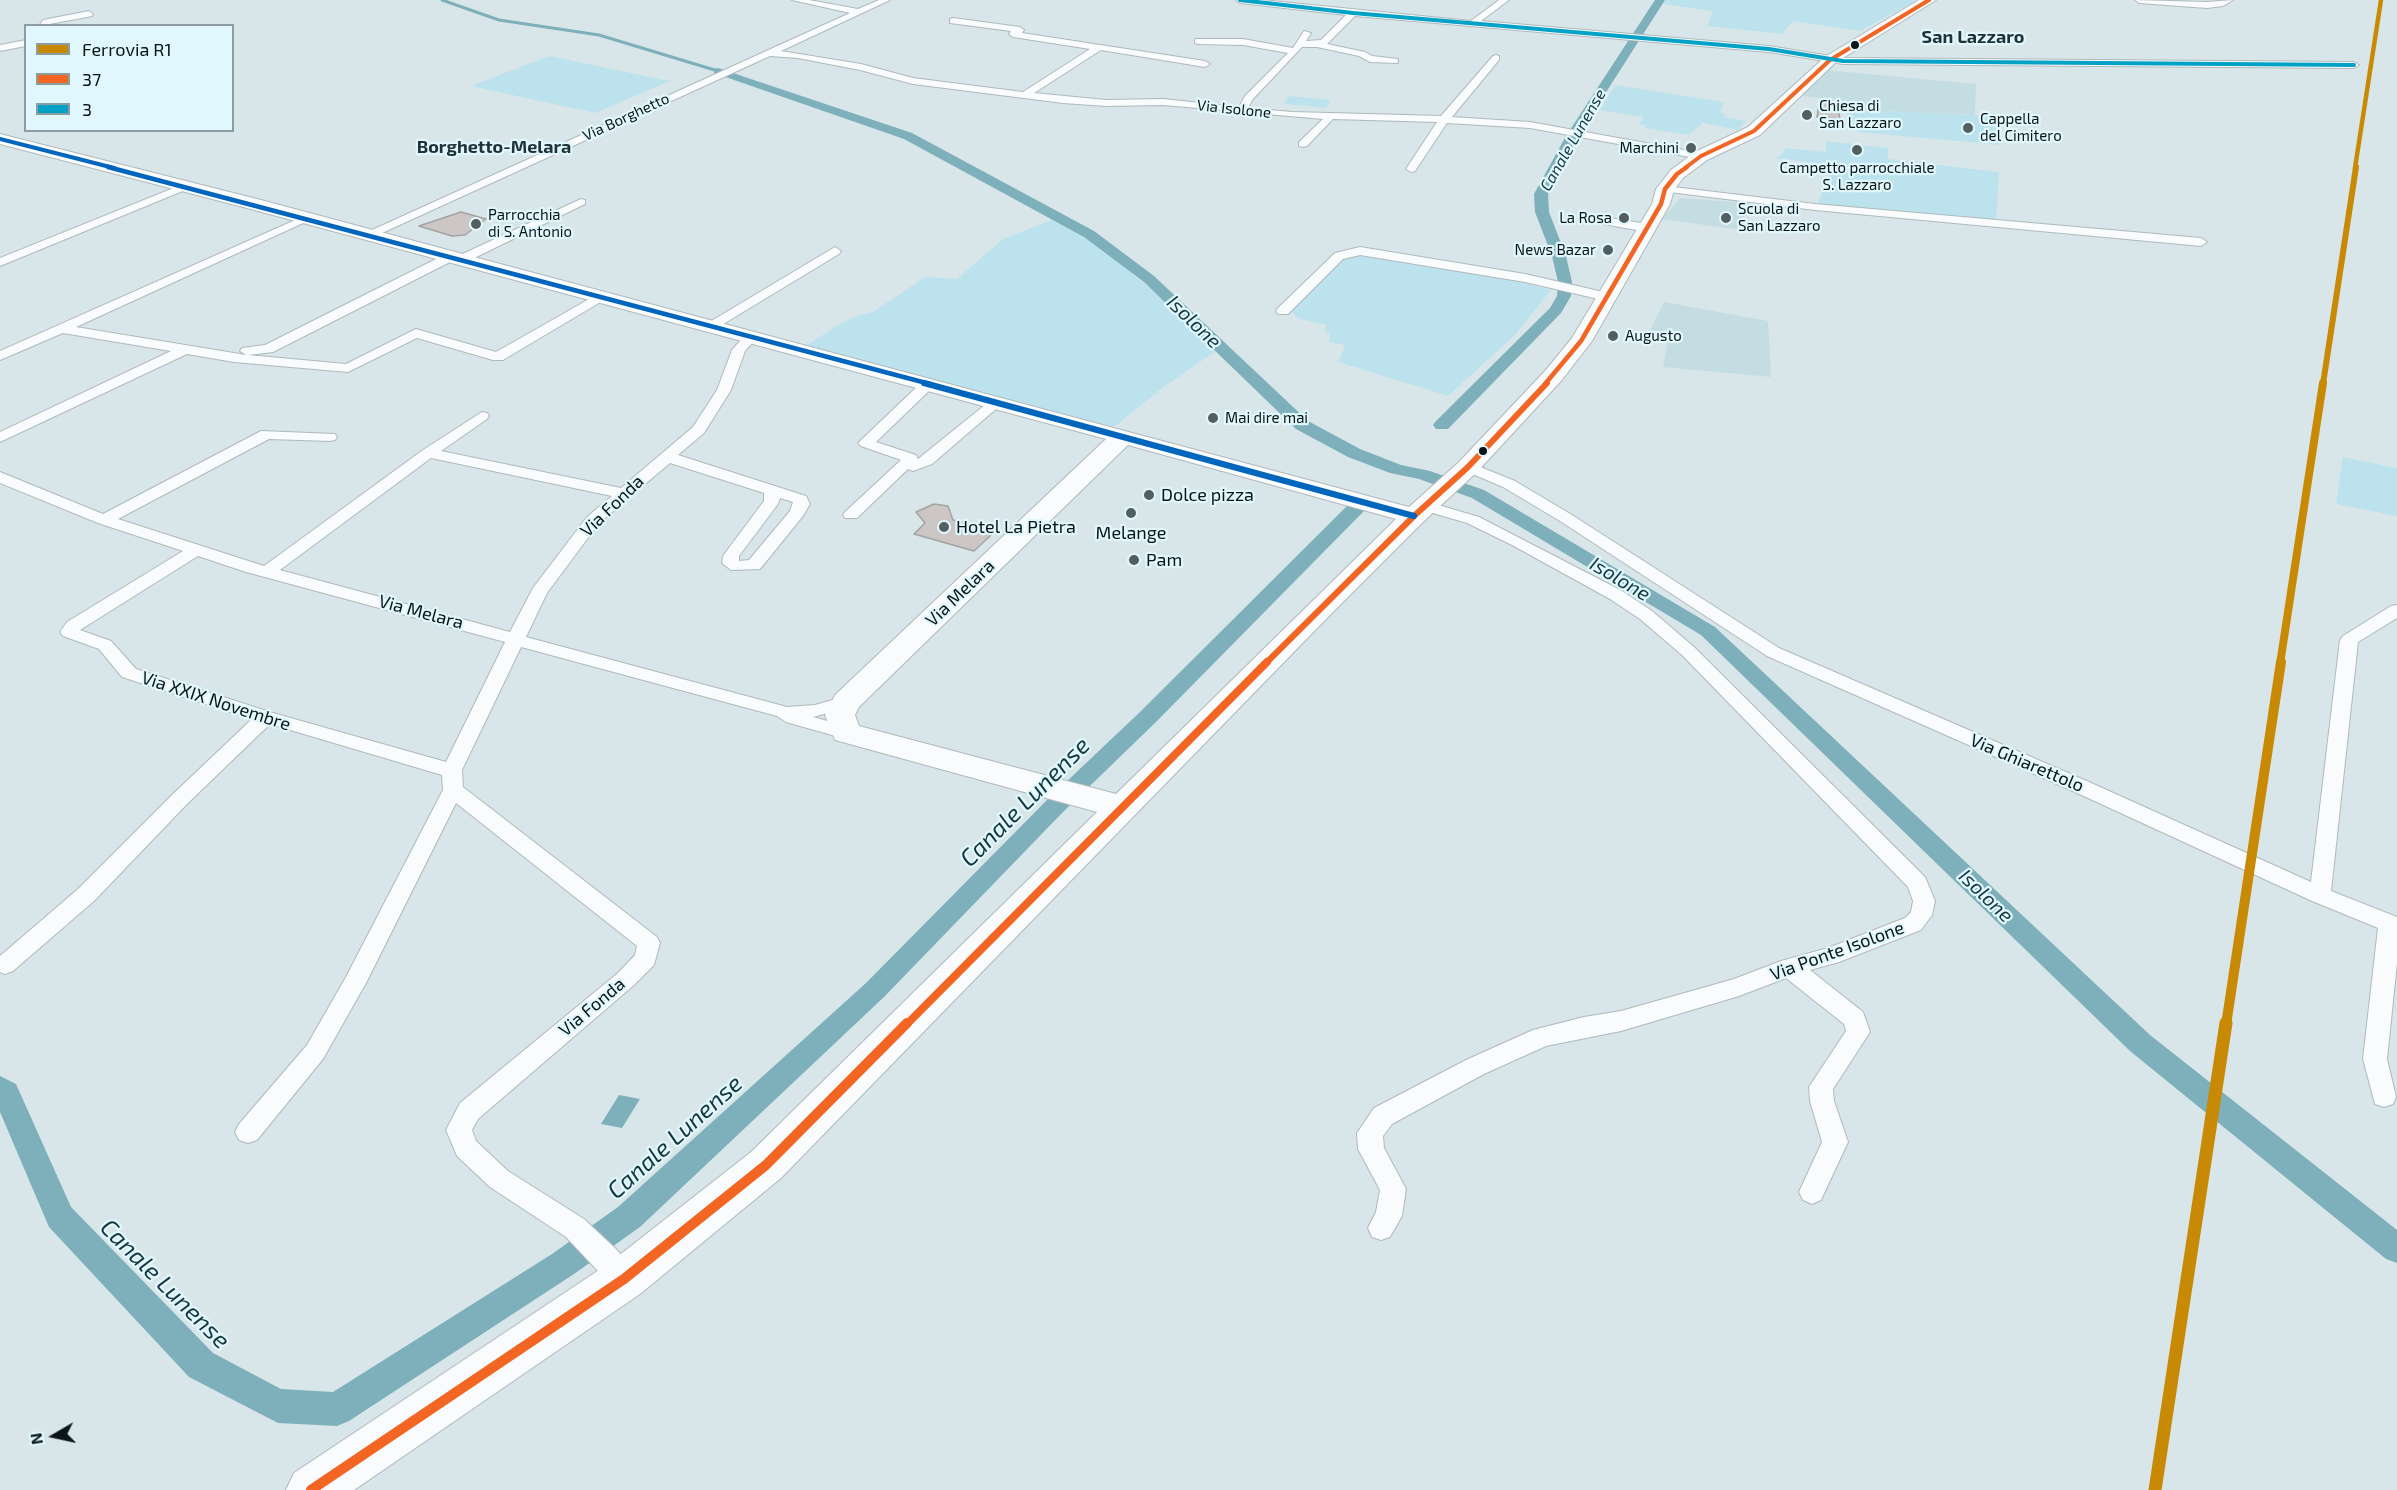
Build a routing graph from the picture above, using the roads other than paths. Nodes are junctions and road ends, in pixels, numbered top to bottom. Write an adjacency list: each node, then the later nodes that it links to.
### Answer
1 (796, 0): 9 (street)
2 (886, 0): 9 (street, Via Borghetto)
3 (1240, 0): 10 (street)
4 (1505, 0): 13 (street)
5 (1922, 0): 6 (street)
6 (1928, 0): 24 (main road)
7 (2139, 0): 8 (street)
8 (2229, 0)
9 (858, 12): 22 (street, Via Borghetto)
10 (1353, 13): 13 (street); 18 (street)
11 (89, 15): 14 (street)
12 (952, 21): 20 (street)
13 (1473, 23): 24 (street)
14 (45, 24)
15 (1307, 33): 21 (street)
16 (1198, 41): 21 (street)
17 (24, 43): 19 (street)
18 (1318, 44): 21 (street); 25 (street)
19 (0, 48)
20 (1098, 48): 26 (street); 28 (street)
21 (1298, 48): 29 (street)
22 (769, 53): 28 (street, Via Isolone); 42 (street, Via Borghetto)
23 (1496, 58): 31 (street)
24 (1830, 60): 27 (street); 34 (main road)
25 (1395, 61)
26 (1205, 64)
27 (2354, 65)
28 (1026, 94): 29 (street, Via Isolone)
29 (1242, 110): 30 (street, Via Isolone)
30 (1328, 116): 31 (street, Via Isolone); 33 (street)
31 (1445, 118): 34 (street, Via Isolone); 35 (street)
32 (0, 139): 36 (main road)
33 (1303, 144)
34 (1701, 156): 37 (main road)
35 (1411, 169)
36 (186, 186): 39 (main road); 46 (street)
37 (1665, 189): 41 (main road); 43 (street)
38 (581, 202): 45 (street)
39 (306, 219): 42 (main road); 51 (street)
40 (1591, 219): 41 (street)
41 (1647, 228): 48 (main road)
42 (367, 235): 45 (main road)
43 (2200, 242)
44 (835, 251): 50 (street)
45 (455, 258): 47 (main road); 53 (street)
46 (0, 262)
47 (603, 297): 50 (main road); 53 (street)
48 (1607, 297): 49 (street); 64 (main road)
49 (1283, 311)
50 (710, 326): 52 (main road)
51 (63, 329): 53 (street); 54 (street)
52 (751, 337): 55 (main road); 62 (street, Via Fonda)
53 (184, 350): 60 (street)
54 (0, 356)
55 (927, 385): 56 (main road); 63 (street)
56 (996, 403): 58 (main road); 63 (street)
57 (482, 416): 61 (street)
58 (1123, 436): 68 (main road); 75 (main road, Via Melara)
59 (330, 437): 70 (street)
60 (0, 438)
61 (429, 453): 67 (street); 72 (street)
62 (668, 457): 66 (street); 67 (street, Via Fonda)
63 (905, 464): 69 (street)
64 (1466, 469): 68 (main road); 81 (street, Via Ghiarettolo)
65 (2, 480): 70 (street, Via Melara)
66 (772, 490): 66 (street)
67 (621, 493): 74 (street, Via Fonda)
68 (1422, 508): 80 (main road); 84 (street, Via Ponte Isolone)
69 (850, 514)
70 (104, 520): 71 (street, Via Melara)
71 (196, 550): 72 (street, Via Melara); 77 (street, Via XXIX Novembre)
72 (267, 572): 74 (street, Via Melara)
73 (2397, 610): 81 (street)
74 (515, 637): 76 (street, Via Melara); 79 (street, Via Fonda)
75 (846, 702): 76 (street); 78 (main road)
76 (784, 712): 78 (street, Via Melara)
77 (266, 717): 79 (street, Via XXIX Novembre); 83 (street)
78 (846, 733): 80 (main road, Via Melara)
79 (453, 780): 86 (street, Via Fonda); 89 (street, Via Fonda)
80 (1105, 803): 89 (main road)
81 (2320, 895): 82 (street, Via Ghiarettolo)
82 (2393, 924): 85 (street)
83 (5, 965)
84 (1789, 967): 87 (street); 88 (street, Via Ponte Isolone)
85 (2384, 1097)
86 (248, 1132)
87 (1812, 1192)
88 (1381, 1228)
89 (615, 1268): 90 (main road)
90 (311, 1490)

